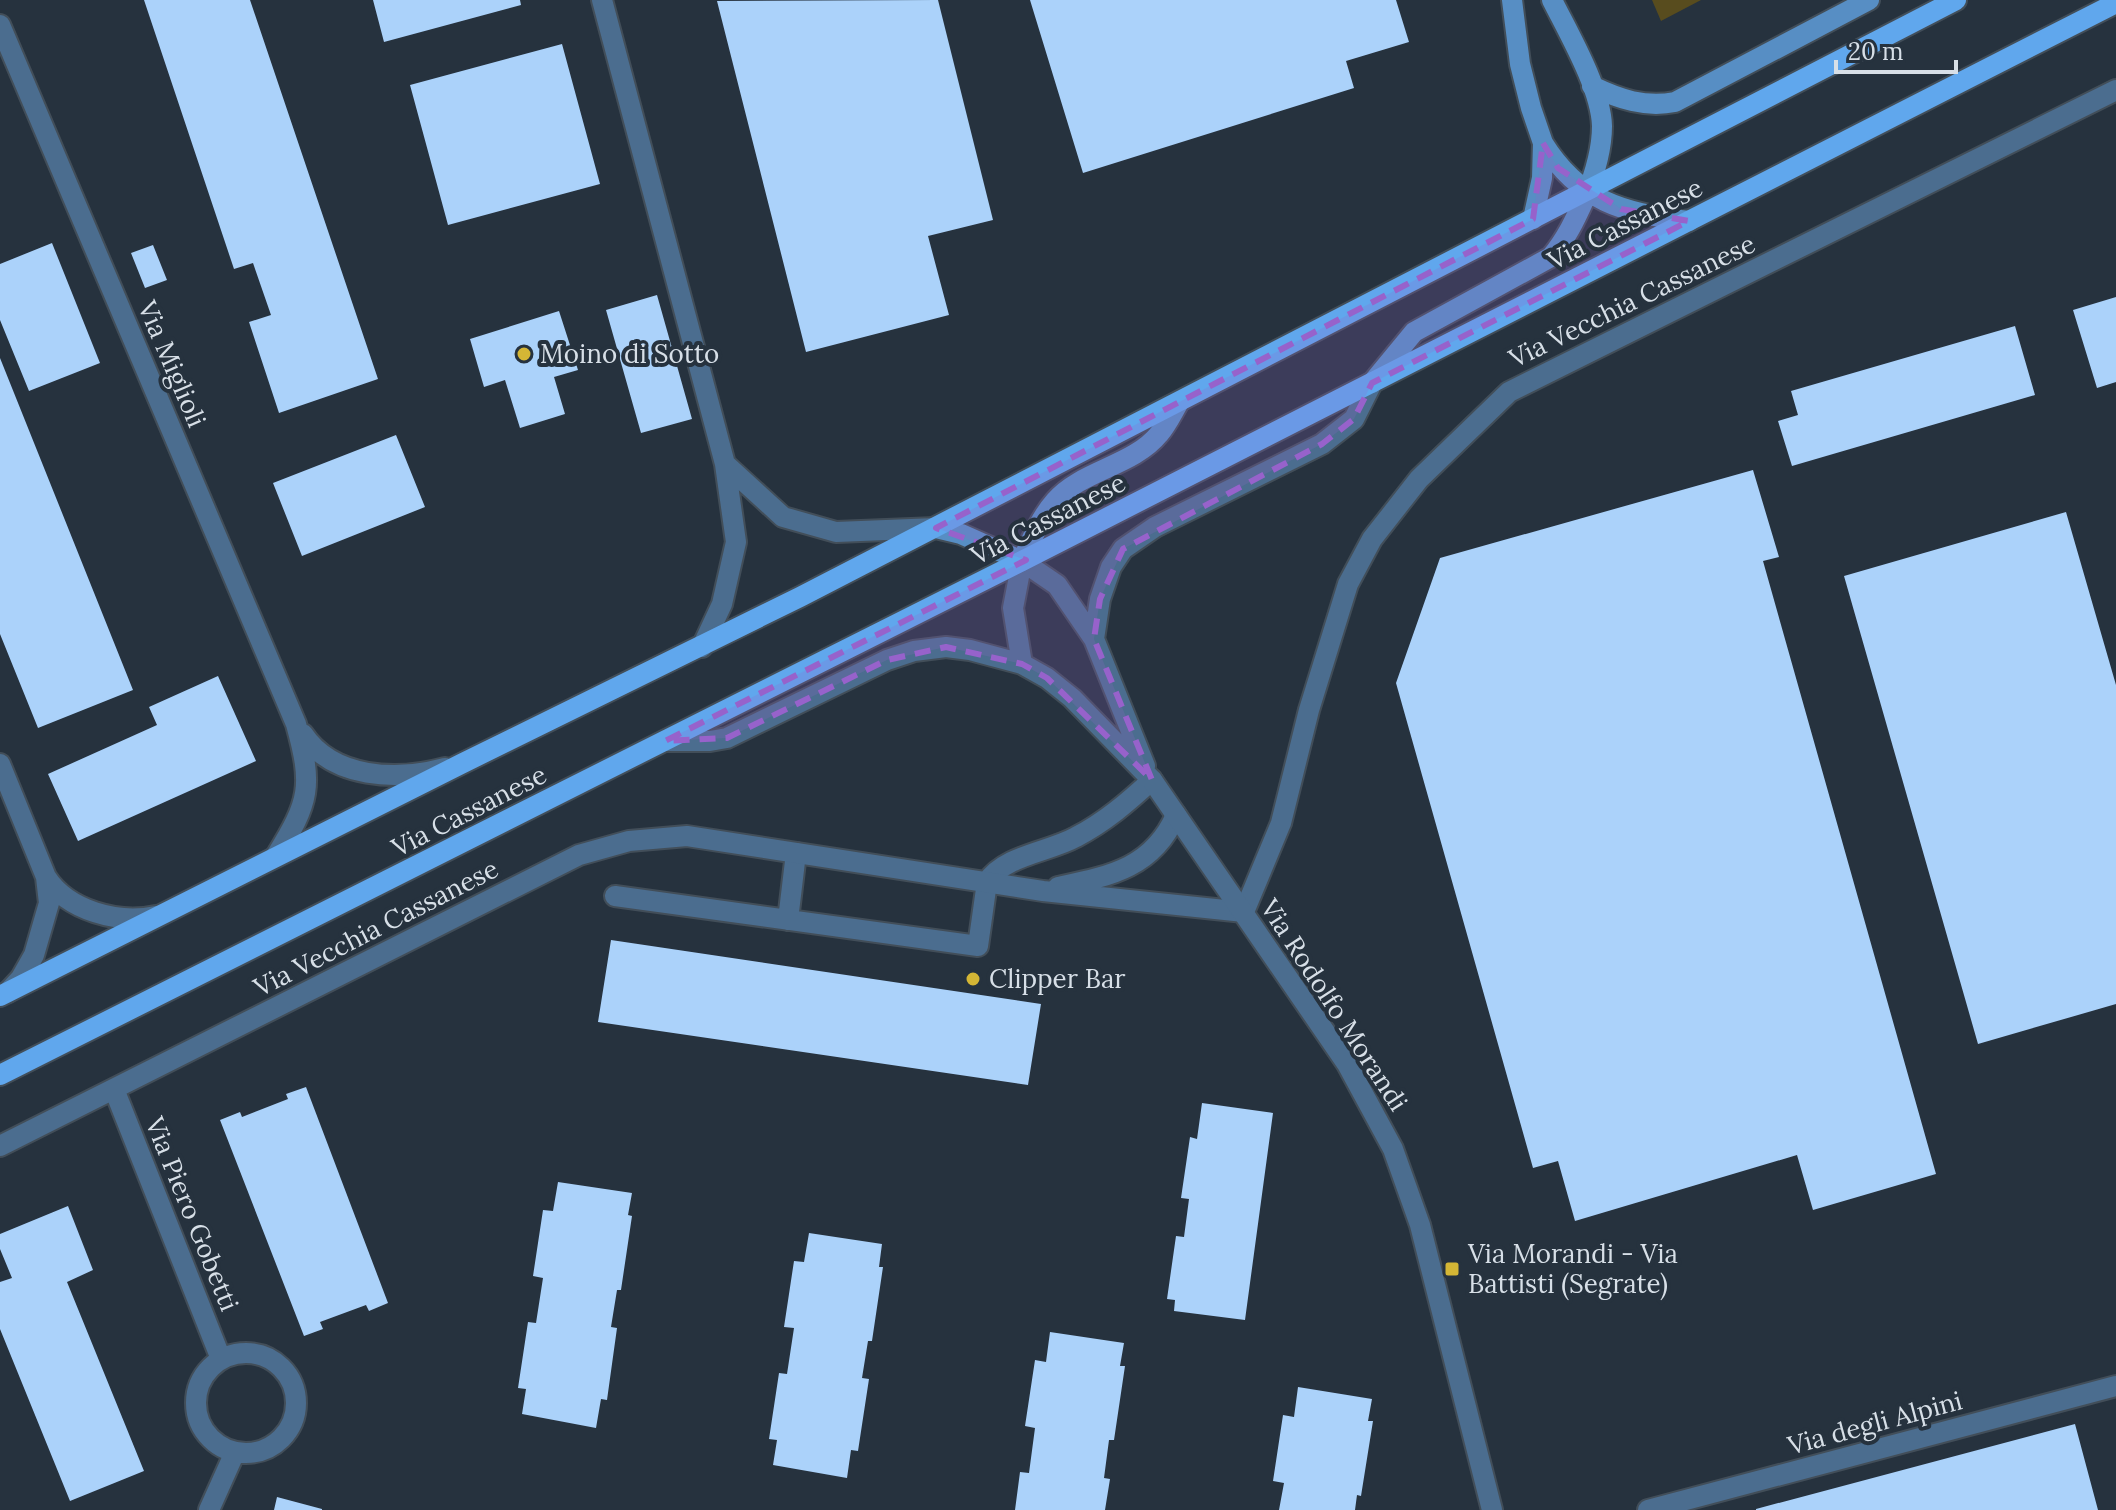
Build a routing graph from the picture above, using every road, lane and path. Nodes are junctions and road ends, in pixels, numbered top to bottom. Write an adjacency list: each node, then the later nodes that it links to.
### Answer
1 (602, 0): 18 (street)
2 (1512, 0): 12 (main road)
3 (1552, 0): 10 (main road)
4 (1869, 0): 10 (main road)
5 (1938, 0): 8 (main road)
6 (1956, 0): 8 (main road, Via Cassanese)
7 (2116, 3): 15 (main road, Via Cassanese)
8 (1924, 17): 13 (main road, Via Cassanese)
9 (0, 25): 24 (street, Via Miglioli)
10 (1592, 86): 13 (main road)
11 (2116, 90): 36 (street, Via Vecchia Cassanese)
12 (1543, 143): 13 (main road); 14 (main road)
13 (1588, 191): 14 (main road, Via Cassanese); 15 (main road); 16 (main road)
14 (1533, 219): 17 (main road, Via Cassanese)
15 (1689, 221): 16 (main road, Via Cassanese)
16 (1372, 383): 20 (main road, Via Cassanese); 21 (street, Via Rodolfo Morandi)
17 (1179, 402): 19 (main road, Via Cassanese); 20 (main road)
18 (725, 464): 19 (street); 22 (street)
19 (936, 528): 20 (main road); 22 (main road, Via Cassanese)
20 (1022, 561): 21 (street, Via Rodolfo Morandi); 23 (street); 25 (main road, Via Cassanese)
21 (1094, 639): 28 (street, Via Rodolfo Morandi)
22 (702, 647): 27 (main road, Via Cassanese)
23 (1022, 664): 25 (street, Via Rodolfo Morandi); 28 (street, Via Rodolfo Morandi)
24 (296, 724): 27 (street); 31 (street)
25 (665, 741): 40 (main road, Via Cassanese)
26 (0, 764): 32 (street)
27 (461, 764): 31 (main road, Via Cassanese)
28 (1152, 780): 29 (street, Via Rodolfo Morandi); 33 (street)
29 (1176, 815): 34 (street); 36 (street, Via Rodolfo Morandi)
30 (796, 853): 33 (street, Via Vecchia Cassanese); 38 (street); 41 (street, Via Vecchia Cassanese)
31 (276, 856): 37 (main road, Via Cassanese)
32 (46, 877): 37 (street); 39 (street)
33 (987, 882): 34 (street, Via Vecchia Cassanese); 38 (street)
34 (1043, 891): 36 (street, Via Vecchia Cassanese)
35 (615, 896): 38 (street)
36 (1244, 912): 47 (street, Via Rodolfo Morandi)
37 (159, 915): 39 (main road, Via Cassanese)
38 (788, 920)
39 (4, 994)
40 (0, 1075)
41 (114, 1089): 42 (street, Via Vecchia Cassanese); 43 (street, Via Piero Gobetti)
42 (0, 1146)
43 (221, 1359): 45 (street); 45 (street)
44 (2116, 1386): 48 (street, Via degli Alpini)
45 (235, 1452): 46 (street)
46 (209, 1510)
47 (1492, 1510)
48 (1648, 1510)

